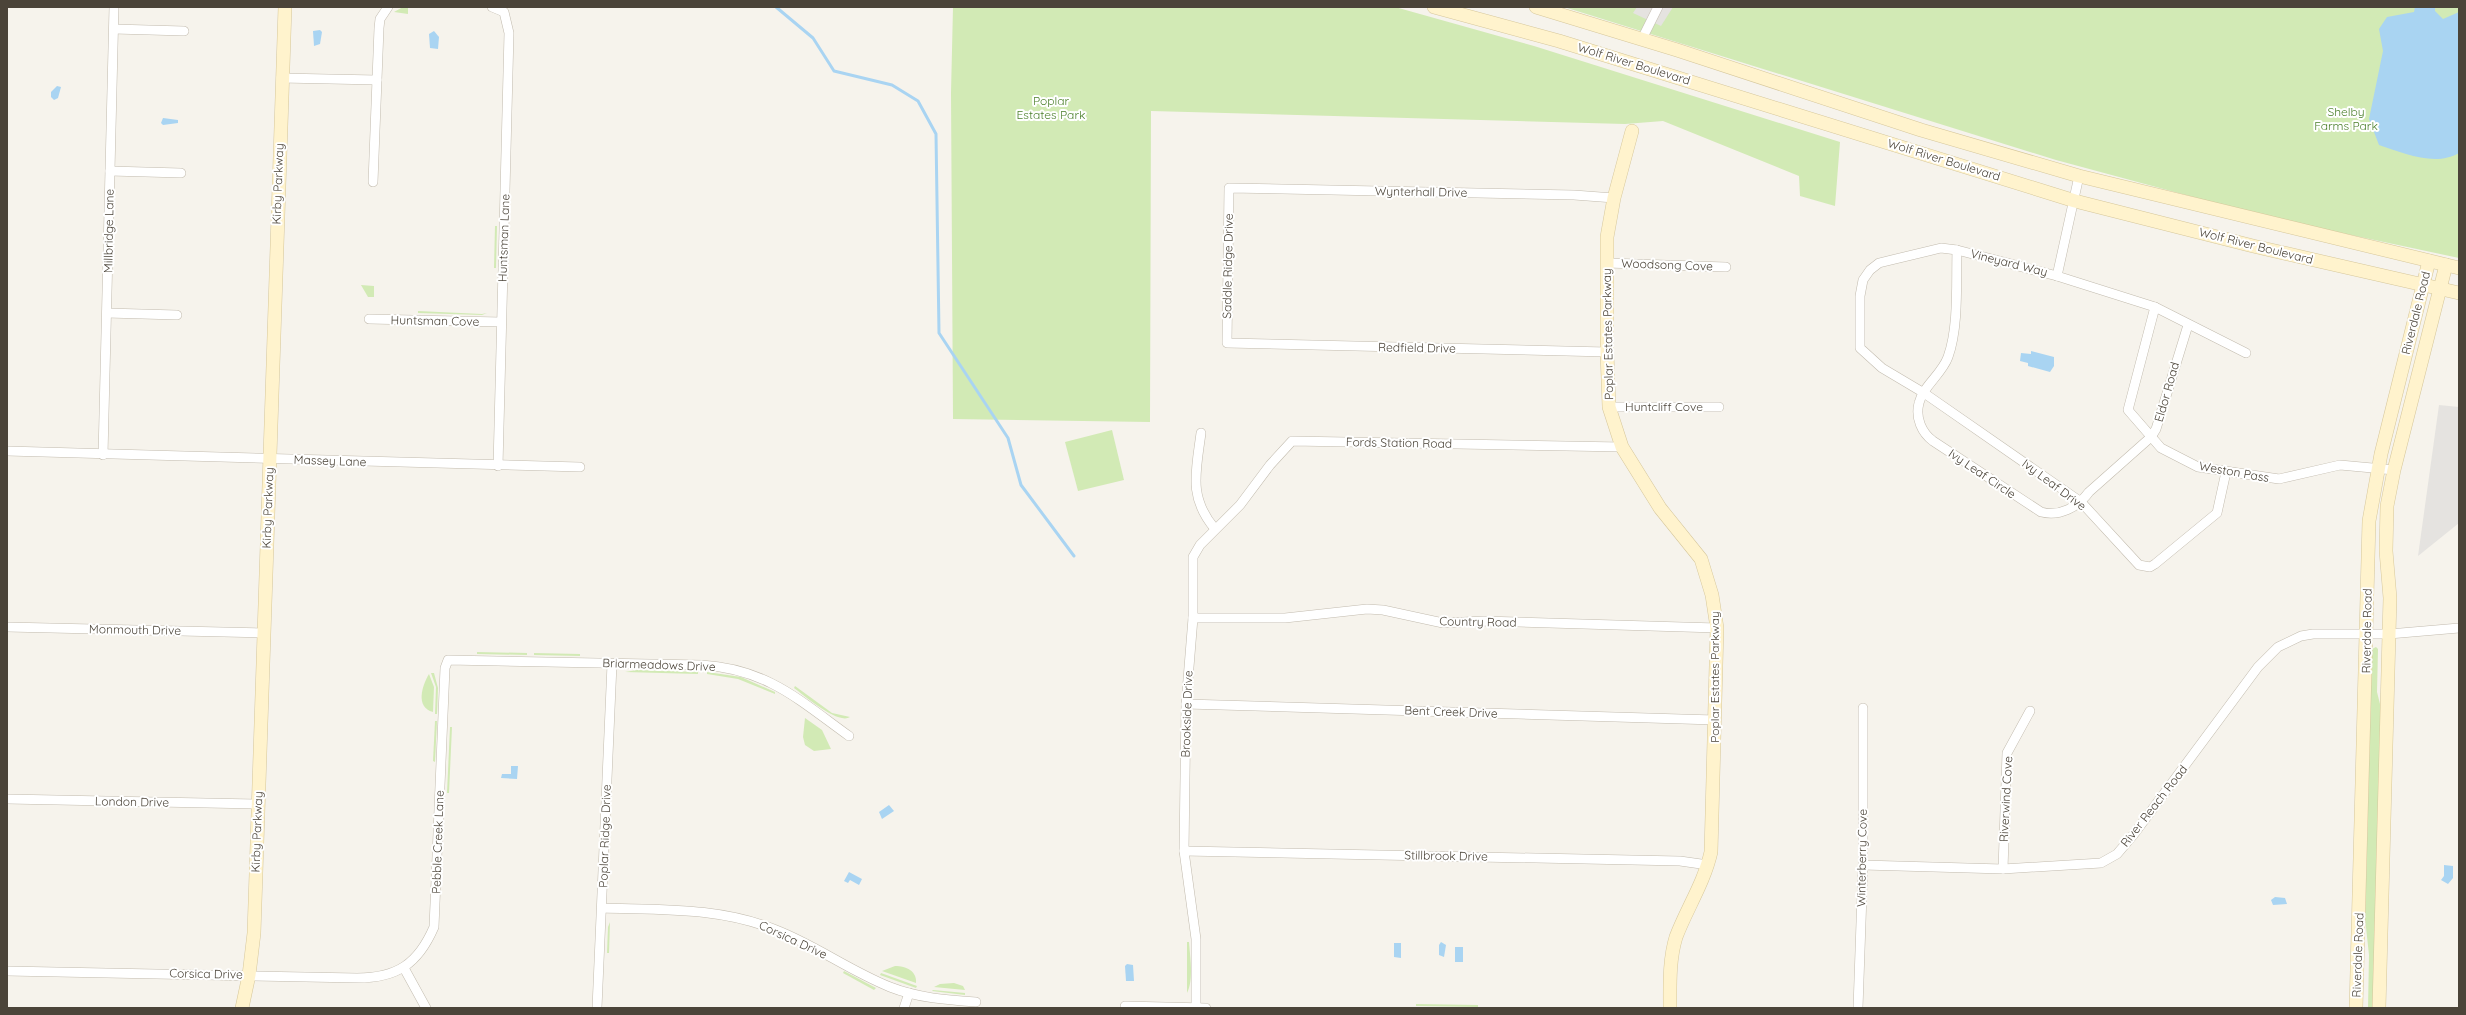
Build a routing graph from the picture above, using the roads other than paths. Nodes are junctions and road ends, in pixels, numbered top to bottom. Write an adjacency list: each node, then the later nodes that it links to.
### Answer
1 (114, 7): 8 (street, Millbridge Lane)
2 (285, 7): 11 (main road, Kirby Parkway)
3 (388, 7): 12 (street)
4 (492, 7): 34 (street, Huntsman Lane)
5 (1434, 7): 20 (main road, Wolf River Boulevard)
6 (1536, 7): 10 (main road, Wolf River Boulevard)
7 (1658, 7): 10 (street)
8 (114, 29): 9 (street); 14 (street, Millbridge Lane)
9 (184, 32)
10 (1642, 39): 16 (main road, Wolf River Boulevard)
11 (281, 78): 12 (street); 48 (main road, Kirby Parkway)
12 (377, 80): 17 (street)
13 (1632, 131): 19 (main road, Poplar Estates Parkway)
14 (110, 171): 15 (street); 31 (street, Millbridge Lane)
15 (181, 173)
16 (2079, 176): 20 (street); 22 (main road, Wolf River Boulevard)
17 (373, 182)
18 (1229, 188): 19 (street, Wynterhall Drive); 36 (street, Saddle Ridge Drive)
19 (1614, 198): 23 (main road, Poplar Estates Parkway)
20 (2074, 201): 26 (street); 27 (main road, Wolf River Boulevard)
21 (1957, 250): 26 (street, Vineyard Way); 39 (street, Vineyard Way); 40 (street, Ivy Leaf Circle)
22 (2429, 262): 24 (main road, Wolf River Boulevard); 27 (main road, Riverdale Road)
23 (1607, 263): 25 (street, Woodsong Cove); 37 (main road, Poplar Estates Parkway)
24 (2453, 266): 28 (main road, Riverdale Road)
25 (1726, 267)
26 (2057, 276): 30 (street, Vineyard Way)
27 (2423, 285): 28 (main road, Wolf River Boulevard); 50 (main road, Riverdale Road)
28 (2441, 290): 29 (main road, Wolf River Boulevard); 52 (main road, Riverdale Road)
29 (2459, 293)
30 (2155, 307): 35 (street, Vineyard Way); 44 (street, Weston Pass)
31 (107, 313): 32 (street); 47 (street, Millbridge Lane)
32 (177, 314)
33 (369, 319): 34 (street, Huntsman Cove)
34 (501, 322): 49 (street, Huntsman Lane)
35 (2188, 325): 38 (street, Vineyard Way); 44 (street, Eldor Road)
36 (1227, 343): 37 (street, Redfield Drive)
37 (1607, 352): 41 (main road, Poplar Estates Parkway)
38 (2246, 353)
39 (1882, 368): 40 (street, Ivy Leaf Drive)
40 (1924, 393): 54 (street, Ivy Leaf Drive); 54 (street, Ivy Leaf Circle)
41 (1609, 407): 42 (street, Huntcliff Cove); 45 (main road, Poplar Estates Parkway)
42 (1719, 407)
43 (1201, 434): 55 (street)
44 (2151, 437): 53 (street, Weston Pass); 54 (street, Eldor Road)
45 (1622, 447): 55 (street, Fords Station Road); 58 (main road, Poplar Estates Parkway)
46 (7, 451): 47 (street, Massey Lane)
47 (103, 455): 48 (street, Massey Lane)
48 (270, 459): 49 (street, Massey Lane); 60 (main road, Kirby Parkway)
49 (498, 466): 51 (street, Massey Lane)
50 (2378, 467): 52 (street, Weston Pass); 53 (street, Weston Pass); 61 (main road, Riverdale Road)
51 (580, 468)
52 (2394, 470): 62 (main road, Riverdale Road)
53 (2226, 472): 54 (street, Ivy Leaf Drive)
54 (2081, 502)
55 (1215, 529): 56 (street, Brookside Drive)
56 (1193, 618): 58 (street, Country Road); 65 (street, Brookside Drive)
57 (7, 627): 60 (street, Monmouth Drive)
58 (1717, 628): 68 (main road, Poplar Estates Parkway)
59 (2459, 628): 62 (street, River Reach Road)
60 (263, 633): 71 (main road, Kirby Parkway)
61 (2366, 634): 62 (street, River Reach Road); 75 (street, River Reach Road); 91 (main road, Riverdale Road)
62 (2390, 634): 92 (main road, Riverdale Road)
63 (448, 660): 64 (street, Briarmeadows Drive); 77 (street, Pebble Creek Lane)
64 (612, 664): 69 (street, Briarmeadows Drive); 76 (street, Poplar Ridge Drive)
65 (1186, 704): 68 (street, Bent Creek Drive); 72 (street, Brookside Drive)
66 (1863, 708): 74 (street, Winterberry Cove)
67 (2030, 711): 75 (street, Riverwind Cove)
68 (1716, 720): 73 (main road, Poplar Estates Parkway)
69 (849, 736)
70 (7, 799): 71 (street, London Drive)
71 (257, 804): 79 (main road, Kirby Parkway)
72 (1184, 851): 73 (street, Stillbrook Drive); 87 (street, Brookside Drive)
73 (1708, 865): 89 (main road, Poplar Estates Parkway)
74 (1863, 865): 75 (street, River Reach Road); 90 (street, Winterberry Cove)
75 (2003, 869)
76 (602, 908): 80 (street, Corsica Drive); 85 (street, Poplar Ridge Drive)
77 (404, 968): 79 (street, Corsica Drive); 84 (street)
78 (7, 971): 79 (street, Corsica Drive)
79 (249, 975): 83 (main road, Kirby Parkway)
80 (909, 993): 81 (street, Corsica Drive); 86 (street)
81 (976, 1002)
82 (1126, 1006): 87 (street)
83 (242, 1008)
84 (426, 1008)
85 (597, 1008)
86 (904, 1008)
87 (1196, 1008): 88 (street)
88 (1206, 1008)
89 (1670, 1008)
90 (1858, 1008)
91 (2356, 1008)
92 (2379, 1008)

